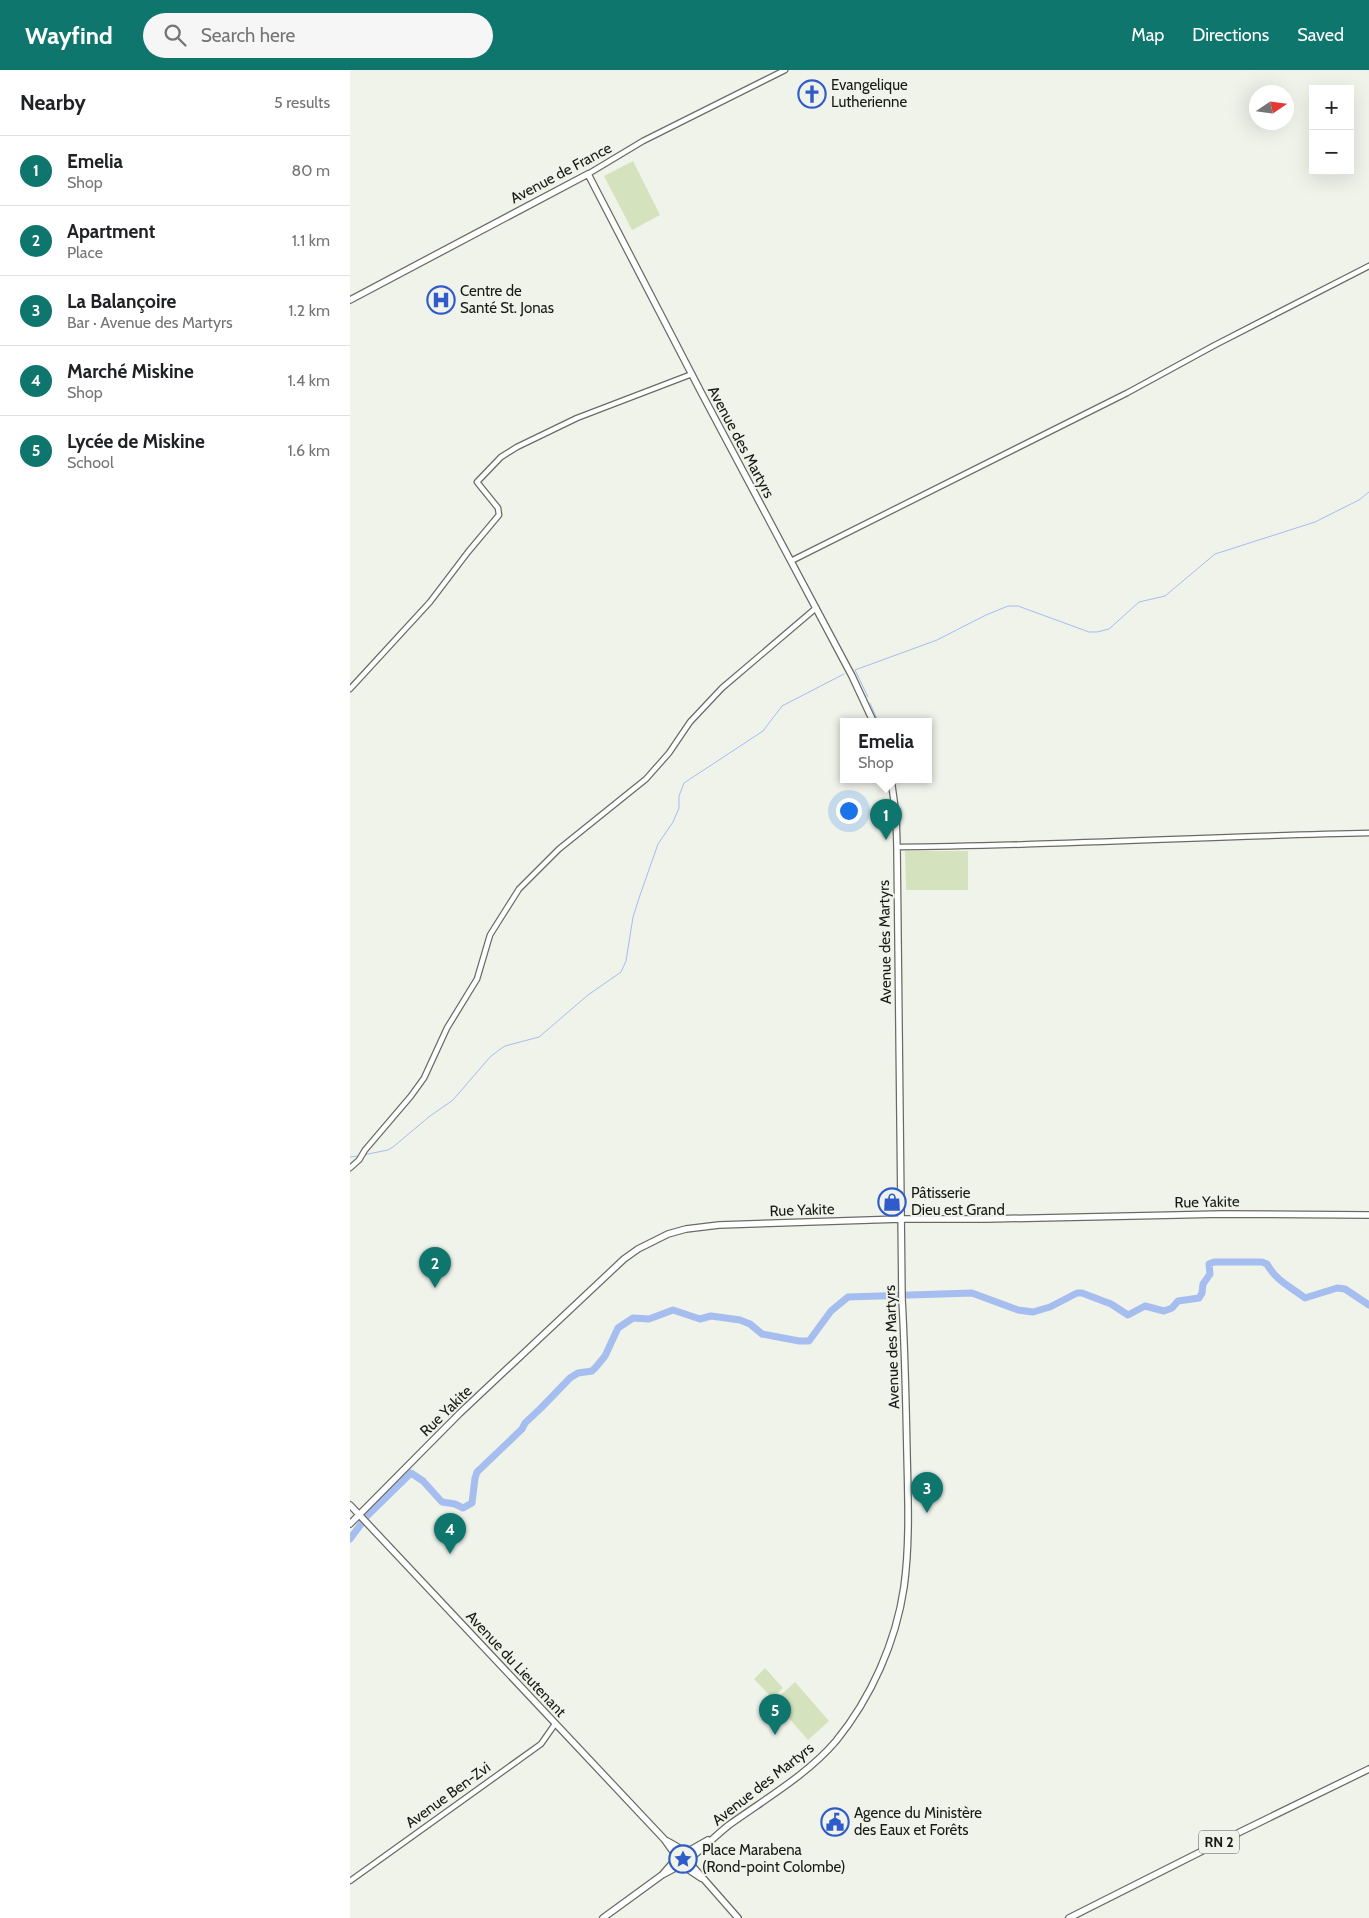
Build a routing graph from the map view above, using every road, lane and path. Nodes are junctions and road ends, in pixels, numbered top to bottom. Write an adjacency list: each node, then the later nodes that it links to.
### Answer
1 (785, 70): 2 (street, Avenue de France)
2 (588, 174): 4 (main road, Avenue de France); 5 (main road, Avenue des Martyrs)
3 (1369, 266): 6 (street)
4 (350, 300)
5 (692, 374): 6 (main road, Avenue des Martyrs); 8 (street)
6 (791, 561): 7 (main road, Avenue des Martyrs)
7 (816, 608): 9 (main road, Avenue des Martyrs); 13 (street)
8 (350, 690)
9 (872, 718)
10 (892, 783): 12 (main road, Avenue des Martyrs)
11 (1369, 832): 12 (street)
12 (897, 847): 15 (main road, Avenue des Martyrs)
13 (350, 1168)
14 (1369, 1215): 15 (main road, Rue Yakite)
15 (901, 1219): 17 (main road, Rue Yakite); 21 (main road, Avenue des Martyrs)
16 (350, 1505): 17 (main road, Avenue du Lieutenant)
17 (360, 1515): 18 (main road, Rue Yakite); 19 (main road, Avenue du Lieutenant)
18 (350, 1524)
19 (556, 1724): 22 (main road, Avenue du Lieutenant); 27 (street, Avenue Ben-Zvi)
20 (1369, 1769): 30 (main road, RN 2)
21 (712, 1838): 23 (main road, Avenue des Martyrs); 25 (main road, Avenue des Martyrs)
22 (665, 1840): 23 (main road, Avenue du Lieutenant); 24 (main road, Avenue du Lieutenant)
23 (684, 1853): 24 (main road, Avenue des Martyrs); 25 (main road)
24 (676, 1857): 25 (main road, Avenue du Lieutenant); 26 (main road, Avenue des Martyrs)
25 (685, 1863): 26 (main road, Avenue des Martyrs); 29 (main road)
26 (662, 1875): 28 (main road, Avenue des Martyrs)
27 (350, 1881)
28 (603, 1918)
29 (738, 1918)
30 (1069, 1918)

